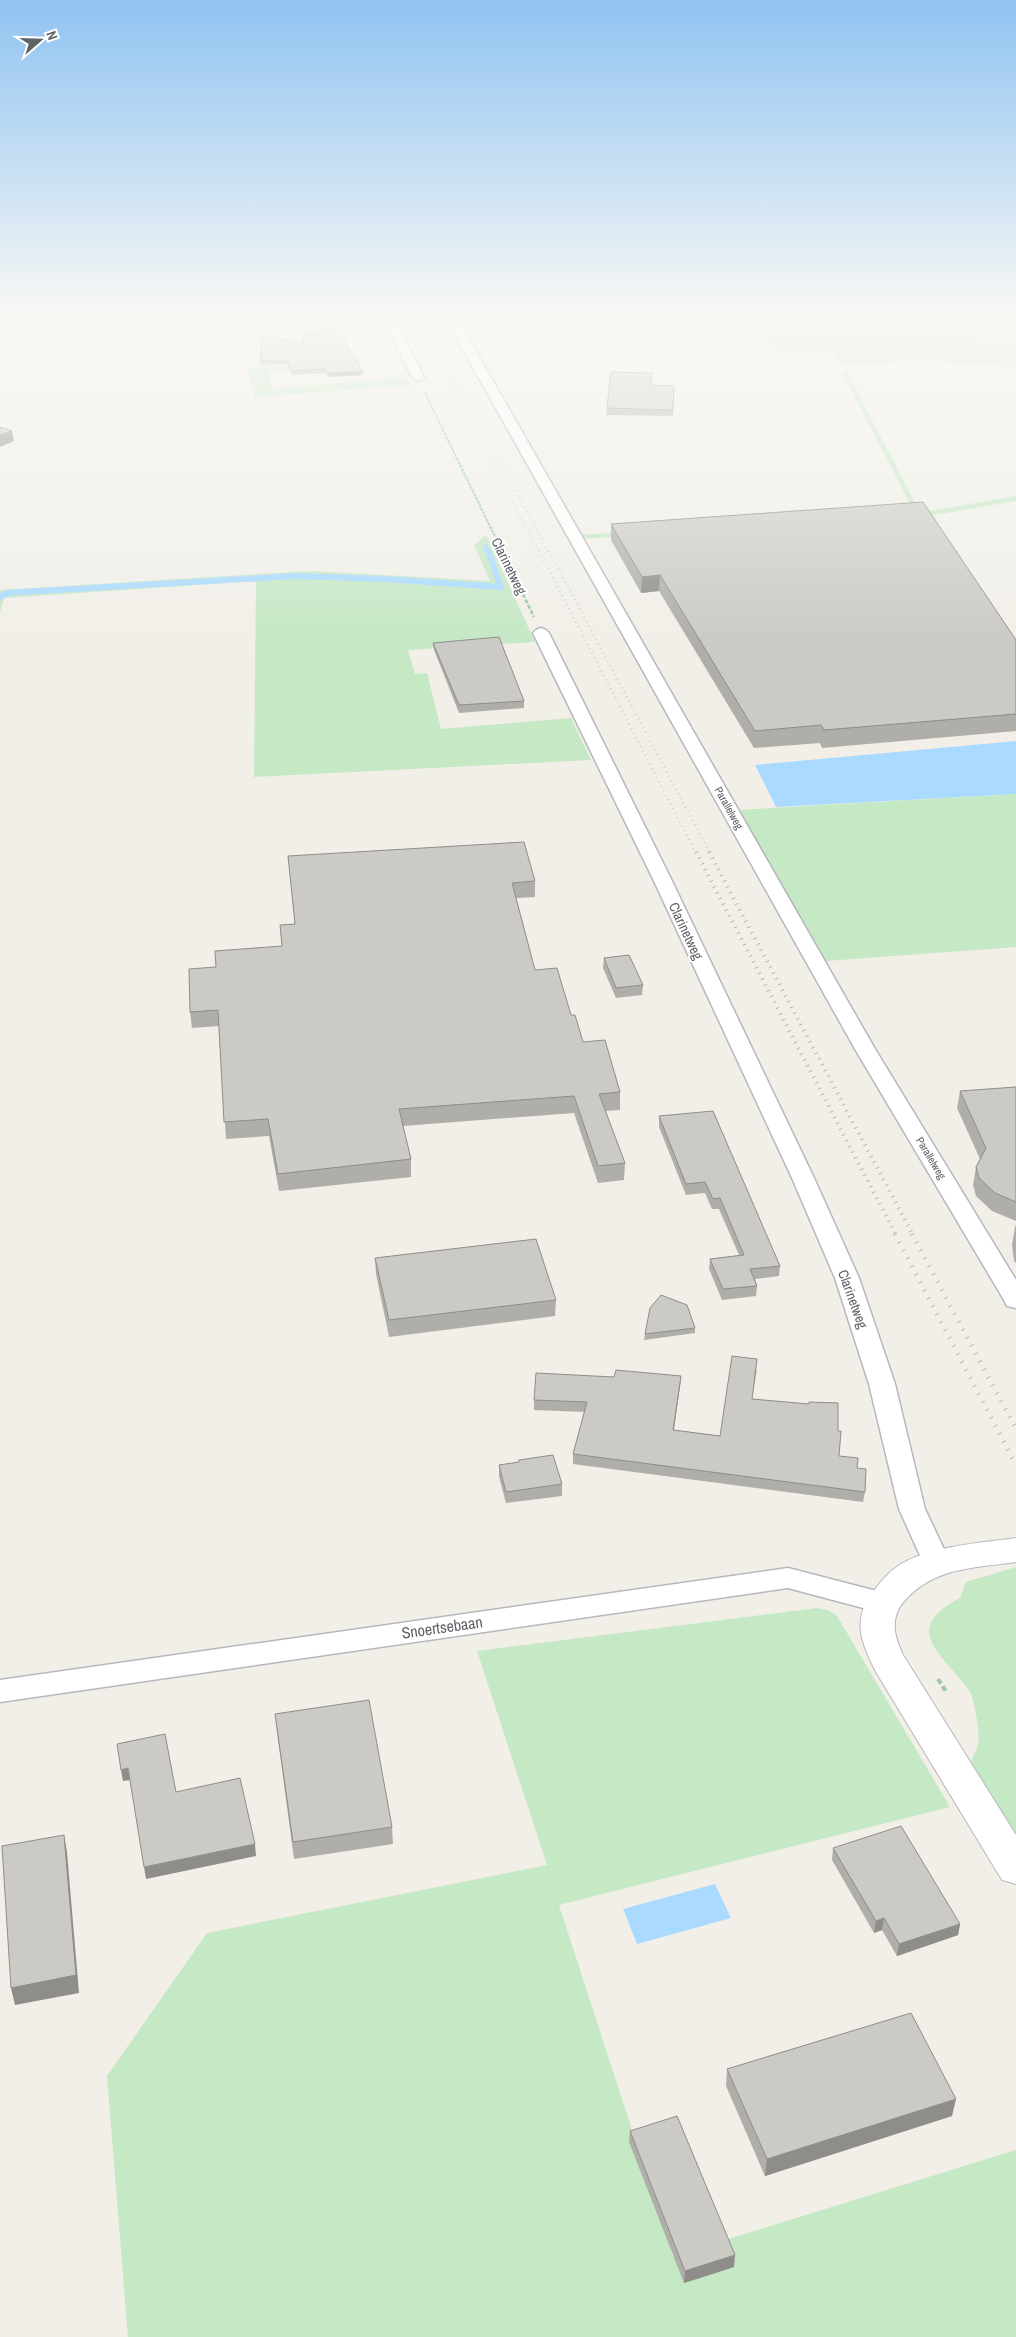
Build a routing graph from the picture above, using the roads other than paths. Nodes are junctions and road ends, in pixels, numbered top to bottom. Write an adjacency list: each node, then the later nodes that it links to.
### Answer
1 (512, 424): 3 (street, Parallelweg)
2 (541, 633): 5 (street, Clarinetweg)
3 (1016, 1300)
4 (1016, 1550): 5 (street)
5 (937, 1564): 6 (street)
6 (882, 1602): 7 (street, Snoertsebaan); 8 (street)
7 (0, 1690)
8 (1016, 1868)

